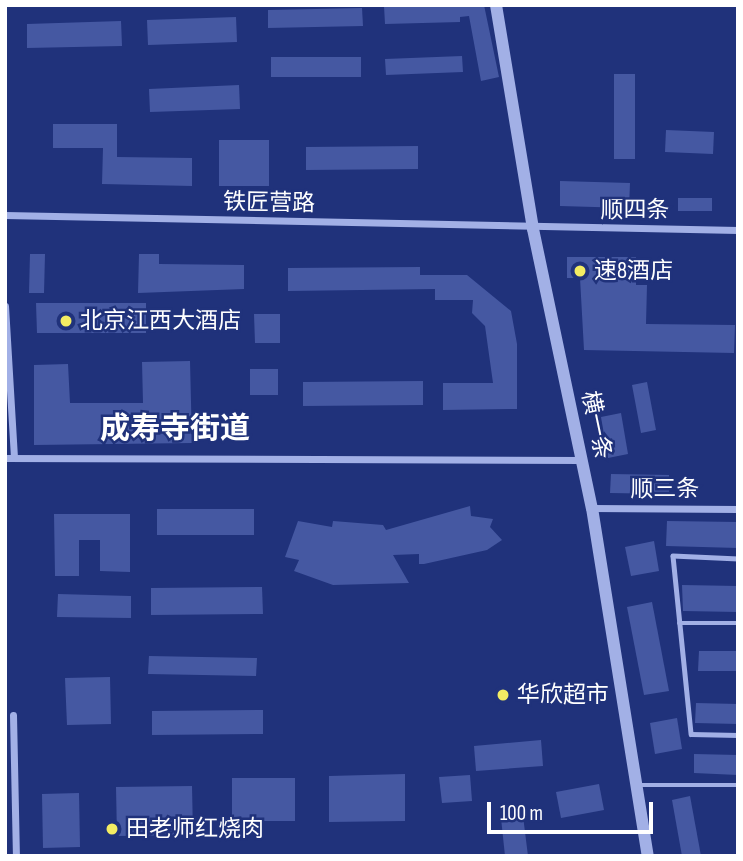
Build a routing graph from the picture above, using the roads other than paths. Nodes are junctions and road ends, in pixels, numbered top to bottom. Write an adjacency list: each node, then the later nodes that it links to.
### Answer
1 (496, 5): 3 (street, 横一条)
2 (5, 215): 3 (street, 铁匠营路)
3 (533, 229): 4 (street, 顺四条); 7 (street, 横一条)
4 (738, 230)
5 (5, 306): 6 (street)
6 (10, 458): 7 (street)
7 (582, 460): 8 (street, 横一条)
8 (592, 508): 9 (street, 顺三条); 15 (street, 横一条)
9 (738, 509)
10 (738, 559): 11 (lane)
11 (679, 623): 12 (lane); 14 (lane)
12 (738, 623)
13 (13, 715): 17 (street)
14 (738, 734)
15 (637, 785): 16 (lane); 18 (street, 横一条)
16 (738, 785)
17 (16, 856)
18 (648, 856)

